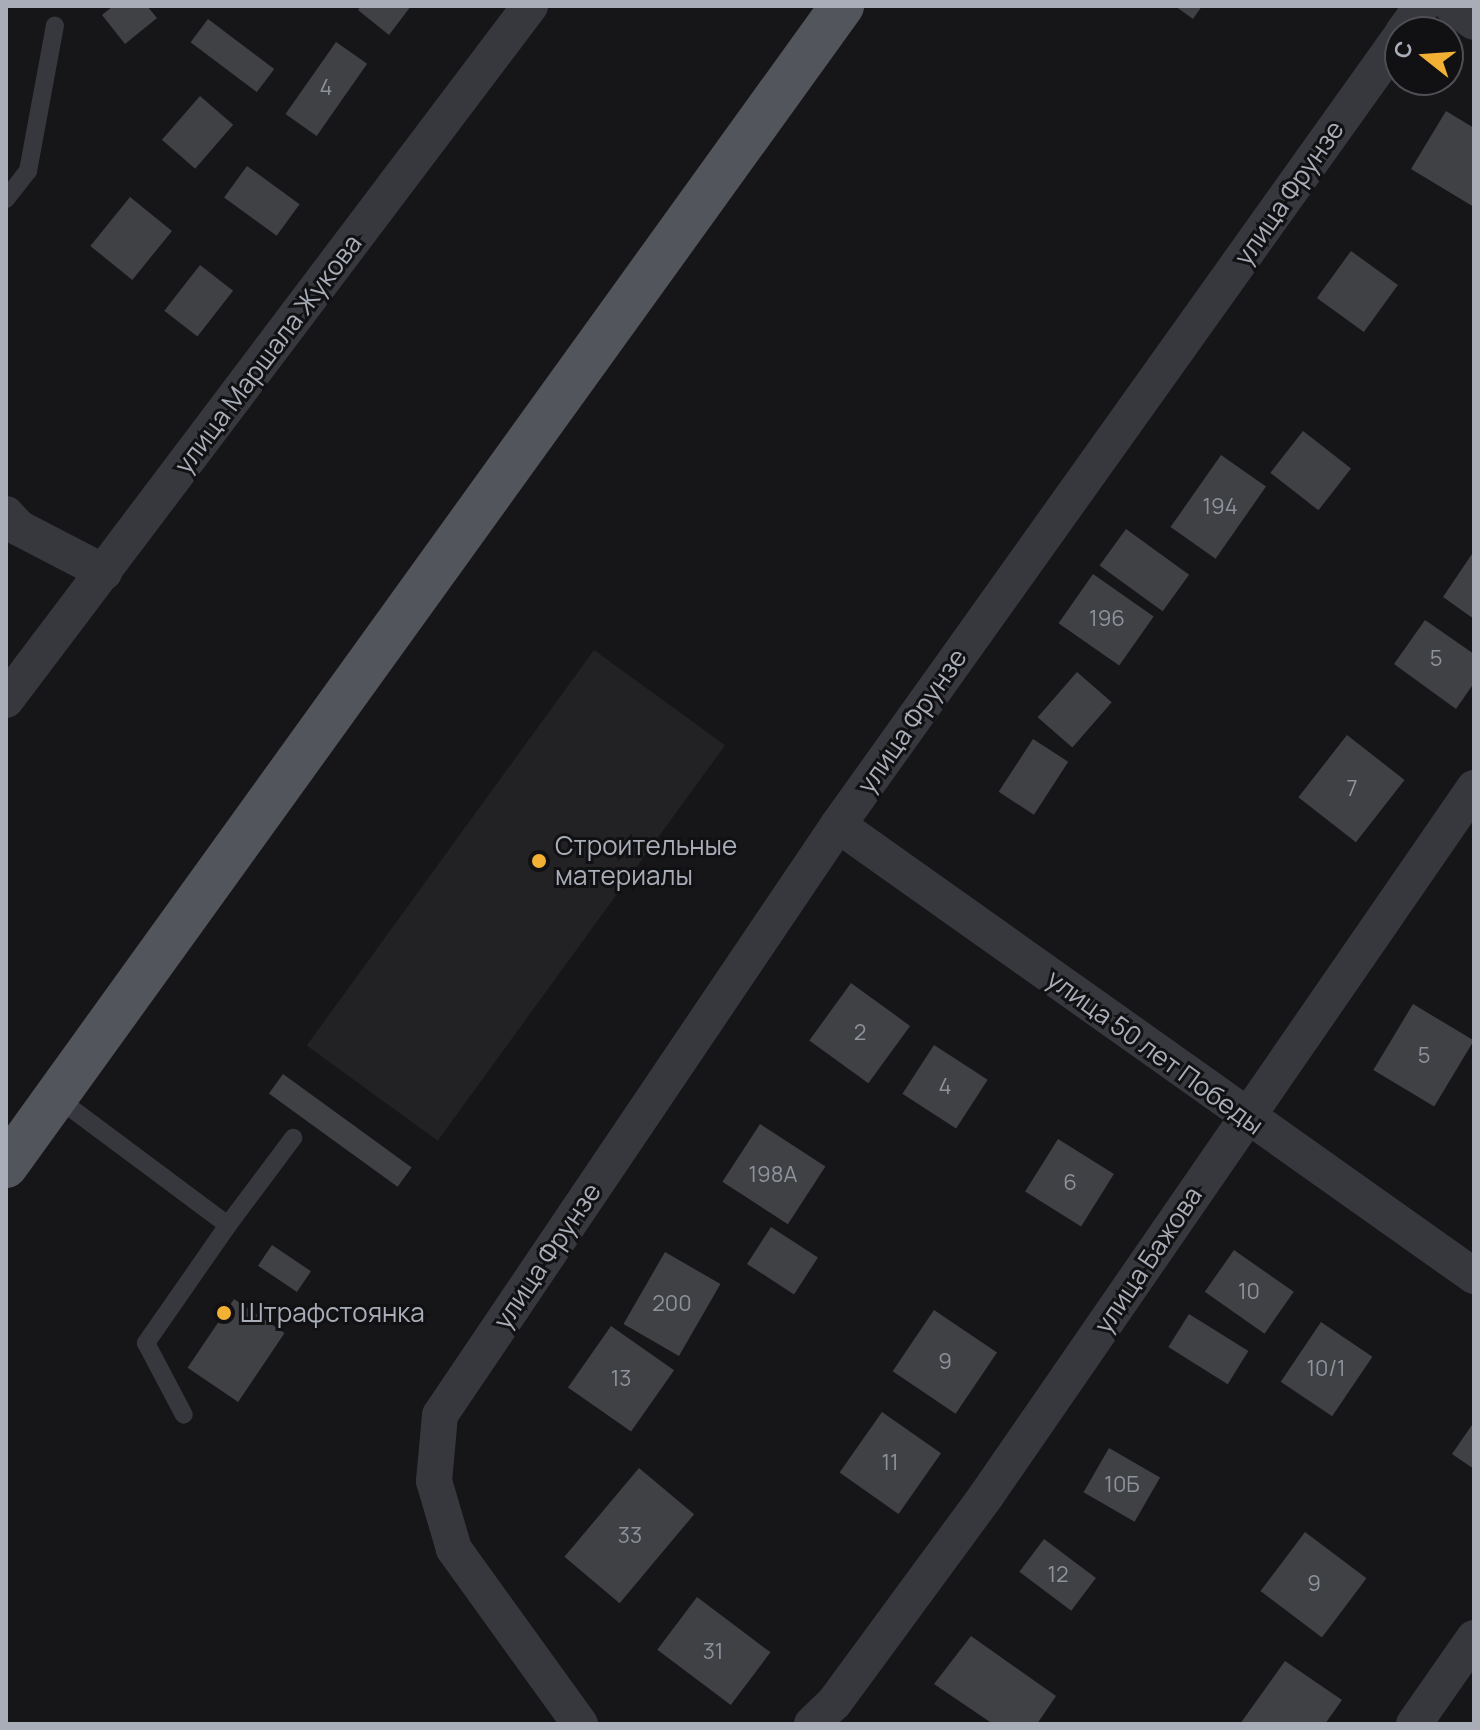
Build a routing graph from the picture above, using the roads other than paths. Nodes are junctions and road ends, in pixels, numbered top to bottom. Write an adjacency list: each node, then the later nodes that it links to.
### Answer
1 (530, 6): 9 (street, улица Маршала Жукова)
2 (842, 6): 13 (main road)
3 (1452, 6): 4 (street)
4 (1474, 22)
5 (55, 25): 7 (lane)
6 (1384, 59): 12 (street, улица Фрунзе)
7 (6, 199)
8 (6, 514): 9 (street)
9 (104, 572): 10 (street, улица Маршала Жукова)
10 (6, 700)
11 (1474, 788): 14 (street, улица Бажова)
12 (838, 825): 14 (street, улица 50 лет Победы); 21 (street, улица Фрунзе)
13 (56, 1097): 16 (main road); 17 (lane)
14 (1245, 1118): 18 (street, улица 50 лет Победы); 22 (street, улица Бажова)
15 (293, 1138): 17 (lane)
16 (6, 1166)
17 (228, 1225): 19 (lane)
18 (1474, 1276)
19 (184, 1415)
20 (1474, 1638): 23 (street)
21 (580, 1724)
22 (812, 1724)
23 (1414, 1724)

